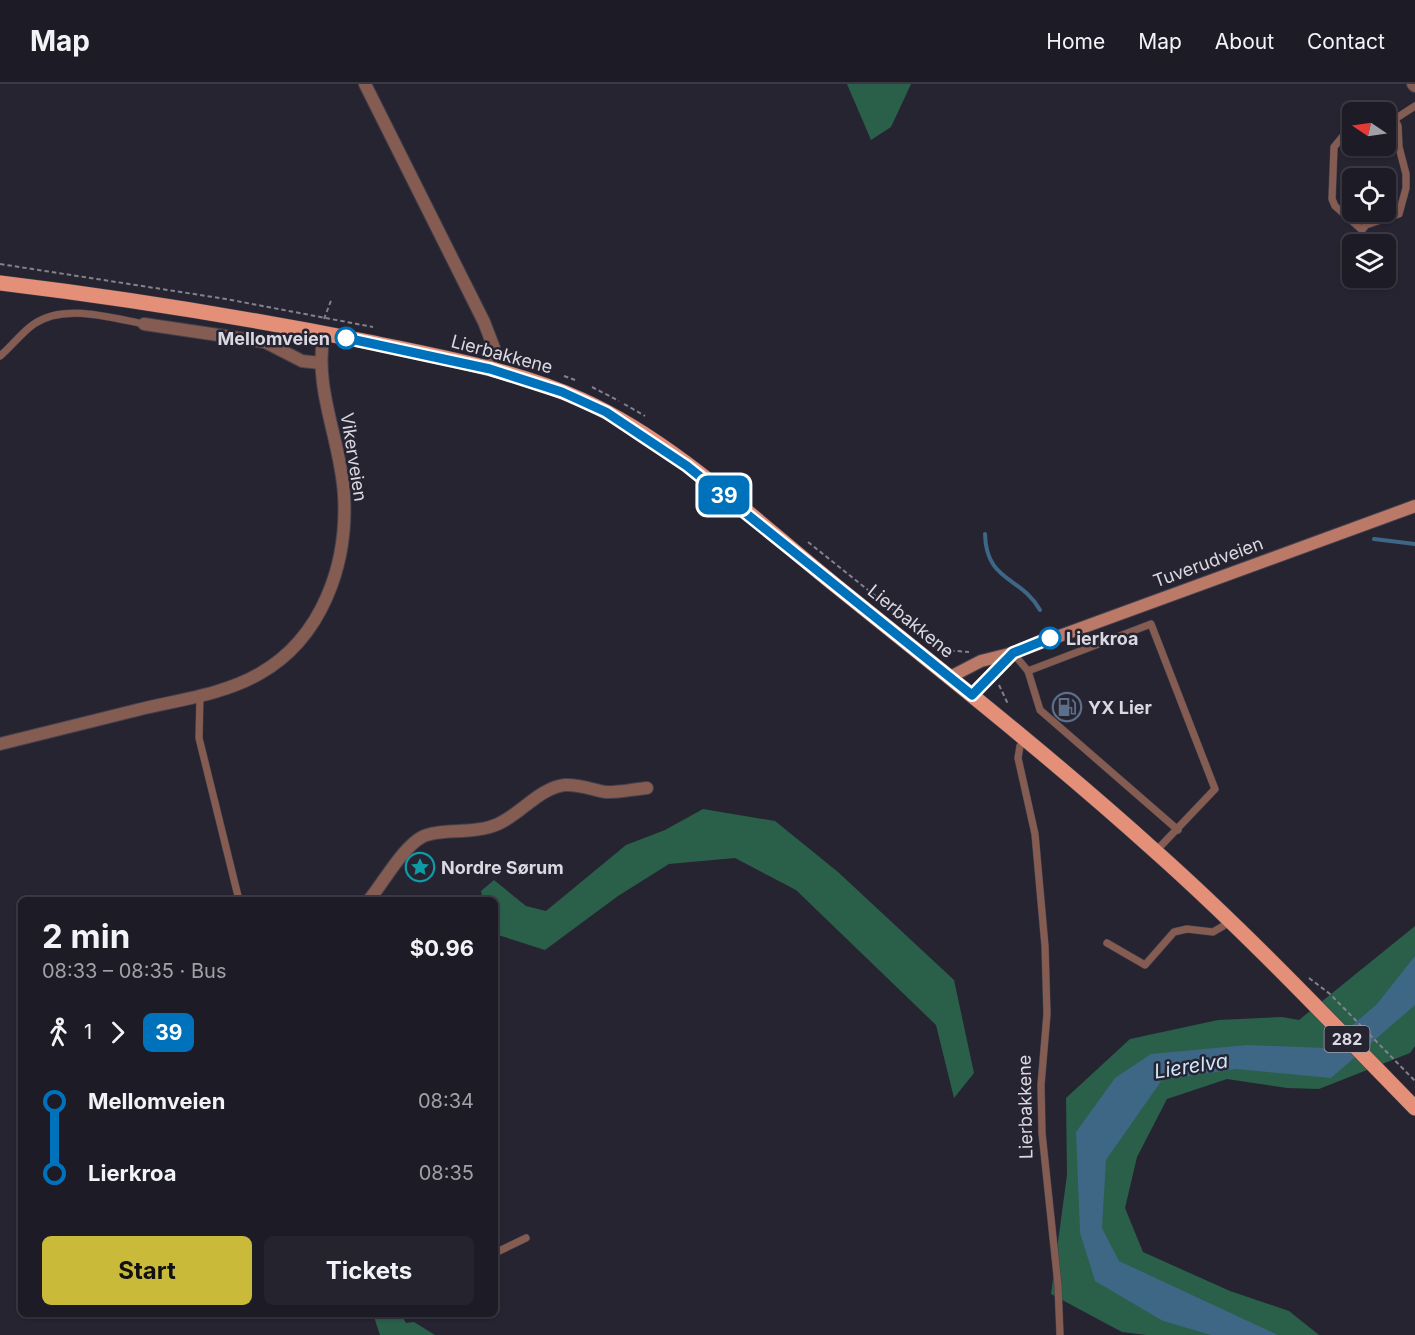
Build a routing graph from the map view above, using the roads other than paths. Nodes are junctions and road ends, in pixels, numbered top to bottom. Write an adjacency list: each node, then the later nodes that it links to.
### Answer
1 (365, 84): 11 (street)
2 (1415, 106): 3 (lane)
3 (1396, 119)
4 (1396, 122): 5 (lane)
5 (1342, 137)
6 (0, 283): 8 (main road, Lierbakkene / 282)
7 (144, 324): 9 (lane); 10 (street)
8 (324, 333): 10 (street, Vikerveien); 11 (main road, Lierbakkene / 282)
9 (0, 356)
10 (320, 363): 16 (street, Vikerveien)
11 (490, 369): 15 (main road, Lierbakkene / 282)
12 (1415, 506): 13 (main road, Tuverudveien)
13 (1013, 653): 14 (lane); 15 (main road, Tuverudveien); 17 (main road, Tuverudveien)
14 (1028, 671): 21 (lane); 21 (lane)
15 (950, 677): 17 (main road, Lierbakkene / 282)
16 (200, 695): 19 (street, Vikerveien); 23 (lane)
17 (972, 695): 18 (main road, Lierbakkene / 282)
18 (1026, 739): 22 (main road, Lierbakkene / 282); 30 (lane, Lierbakkene)
19 (0, 744)
20 (647, 788): 24 (street)
21 (1178, 830): 22 (lane)
22 (1156, 851): 25 (main road, Lierbakkene / 282)
23 (238, 897)
24 (371, 897)
25 (1230, 922): 26 (lane); 27 (main road, Lierbakkene / 282)
26 (1107, 943)
27 (1415, 1108)
28 (526, 1238): 29 (lane)
29 (498, 1252)
30 (1060, 1335)

